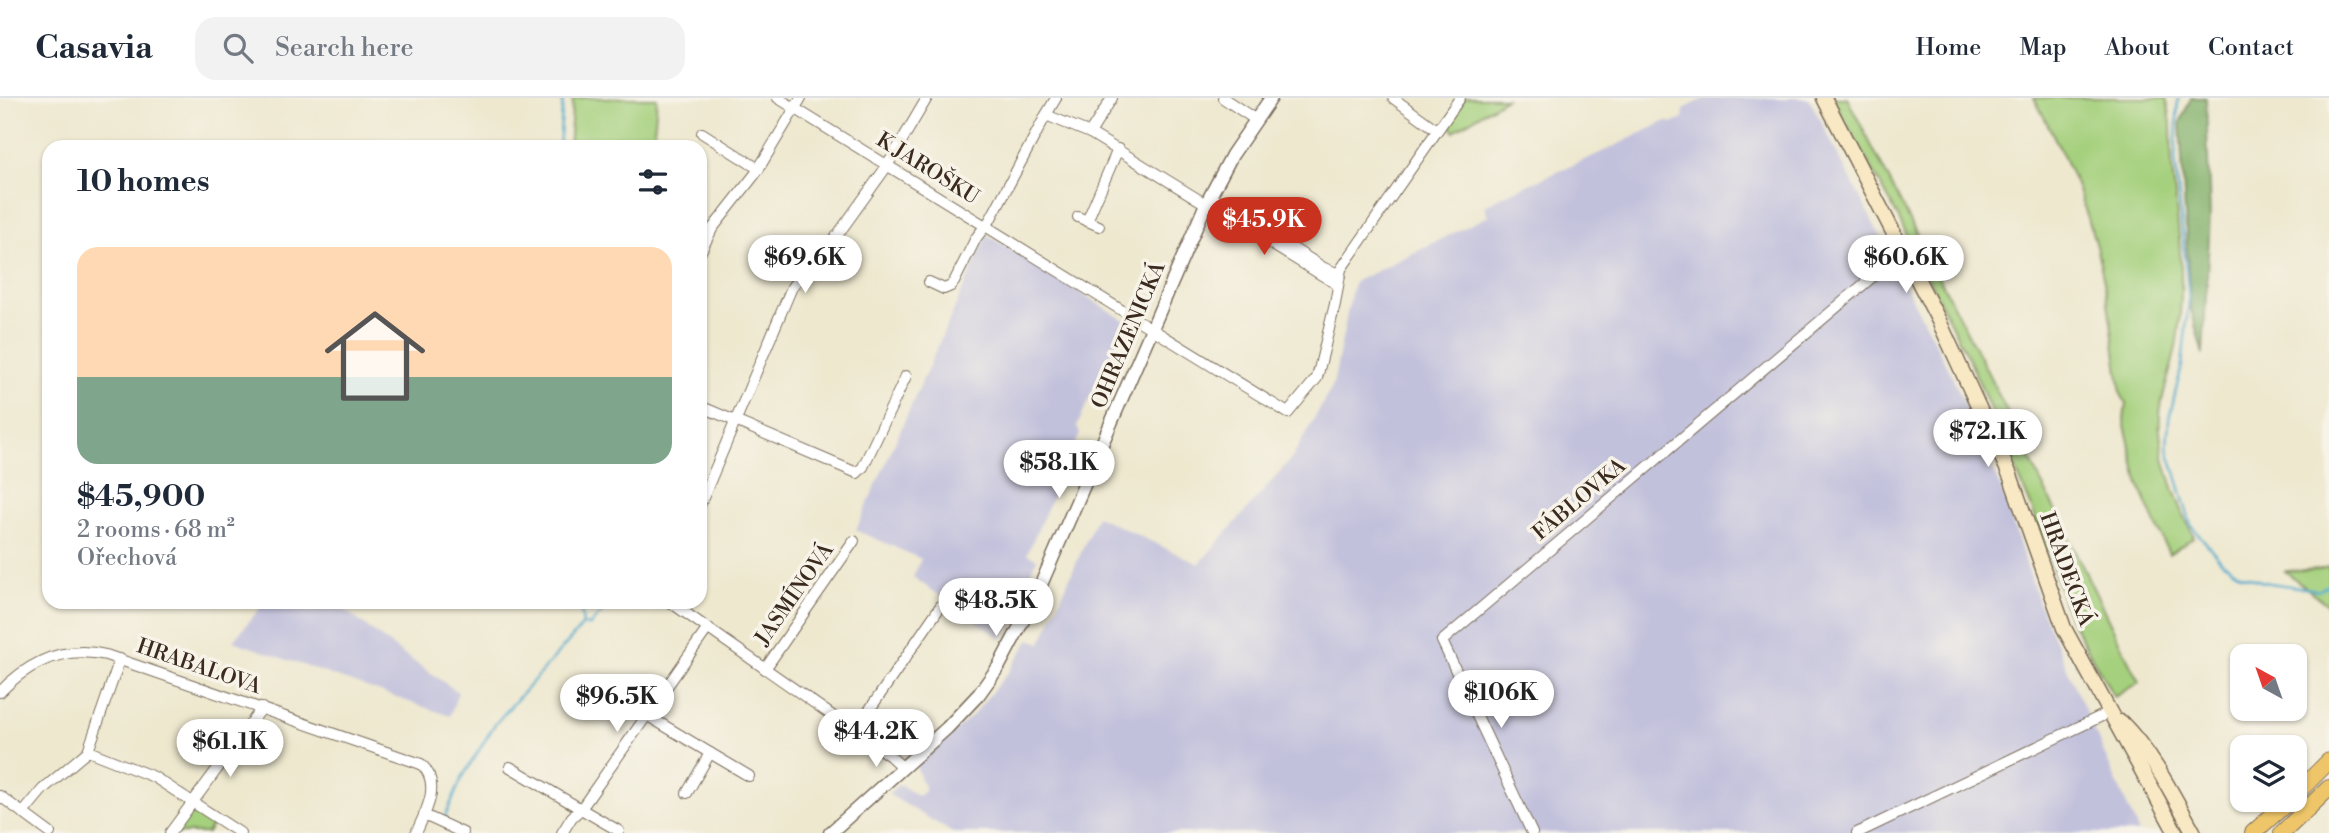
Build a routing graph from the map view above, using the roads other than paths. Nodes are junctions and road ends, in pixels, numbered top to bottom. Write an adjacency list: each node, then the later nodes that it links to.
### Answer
1 (778, 98): 11 (street, K JAROŠKU)
2 (801, 98): 11 (street)
3 (927, 98): 18 (street)
4 (1056, 98): 12 (street)
5 (1112, 98): 16 (street)
6 (1223, 98): 13 (street)
7 (1272, 98): 13 (street, OHRAZENICKÁ)
8 (1393, 98): 14 (street)
9 (1460, 98): 14 (street)
10 (1824, 98): 24 (main road, HRADECKÁ)
11 (795, 108): 18 (street, K JAROŠKU); 19 (street)
12 (1046, 115): 16 (street); 22 (street)
13 (1256, 120): 20 (street, OHRAZENICKÁ)
14 (1437, 130): 25 (street)
15 (702, 133): 19 (street)
16 (1090, 133): 17 (street)
17 (1118, 149): 20 (street); 21 (street)
18 (887, 166): 22 (street, K JAROŠKU); 31 (street)
19 (759, 169): 23 (street)
20 (1208, 200): 25 (street); 27 (street); 28 (street, OHRAZENICKÁ)
21 (1099, 226)
22 (985, 227): 26 (street, K JAROŠKU); 28 (street, K JAROŠKU)
23 (707, 239)
24 (1905, 253): 41 (main road, HRADECKÁ); 68 (street, FÁBLOVKA)
25 (1339, 274): 27 (street)
26 (929, 282)
27 (1338, 285): 28 (street, K JAROŠKU)
28 (1151, 329): 49 (street, OHRAZENICKÁ)
29 (906, 376): 31 (street)
30 (707, 409): 31 (street)
31 (735, 422): 32 (street)
32 (707, 488)
33 (854, 541): 38 (street, JASMÍNOVÁ)
34 (942, 604): 44 (street)
35 (680, 609): 36 (street)
36 (708, 628): 38 (street); 43 (street)
37 (120, 659): 39 (street, HRABALOVA); 40 (street, HRABALOVA); 45 (street)
38 (765, 668): 44 (street)
39 (0, 692)
40 (262, 708): 55 (street); 59 (street, HRABALOVA)
41 (2110, 712): 69 (street); 70 (main road, HRADECKÁ); 71 (main road, HRADECKÁ)
42 (576, 713): 43 (street)
43 (648, 717): 46 (street); 56 (street)
44 (855, 731): 49 (street)
45 (89, 751): 55 (street); 58 (street)
46 (710, 753): 50 (street); 53 (street)
47 (2329, 761): 51 (main road)
48 (510, 767): 56 (street)
49 (903, 768): 67 (street, OHRAZENICKÁ)
50 (749, 776)
51 (2307, 783)
52 (2329, 788): 73 (main road)
53 (687, 793)
54 (0, 796): 58 (street)
55 (194, 802): 62 (street); 63 (street)
56 (581, 809): 60 (street); 66 (street)
57 (2277, 812): 72 (main road)
58 (23, 813): 61 (street)
59 (425, 815): 64 (street); 65 (street)
60 (619, 831)
61 (50, 833)
62 (170, 833)
63 (240, 833)
64 (416, 833)
65 (463, 833)
66 (562, 833)
67 (830, 833)
68 (1532, 833)
69 (1857, 833)
70 (2176, 833)
71 (2194, 833)
72 (2253, 833)
73 (2282, 833)

